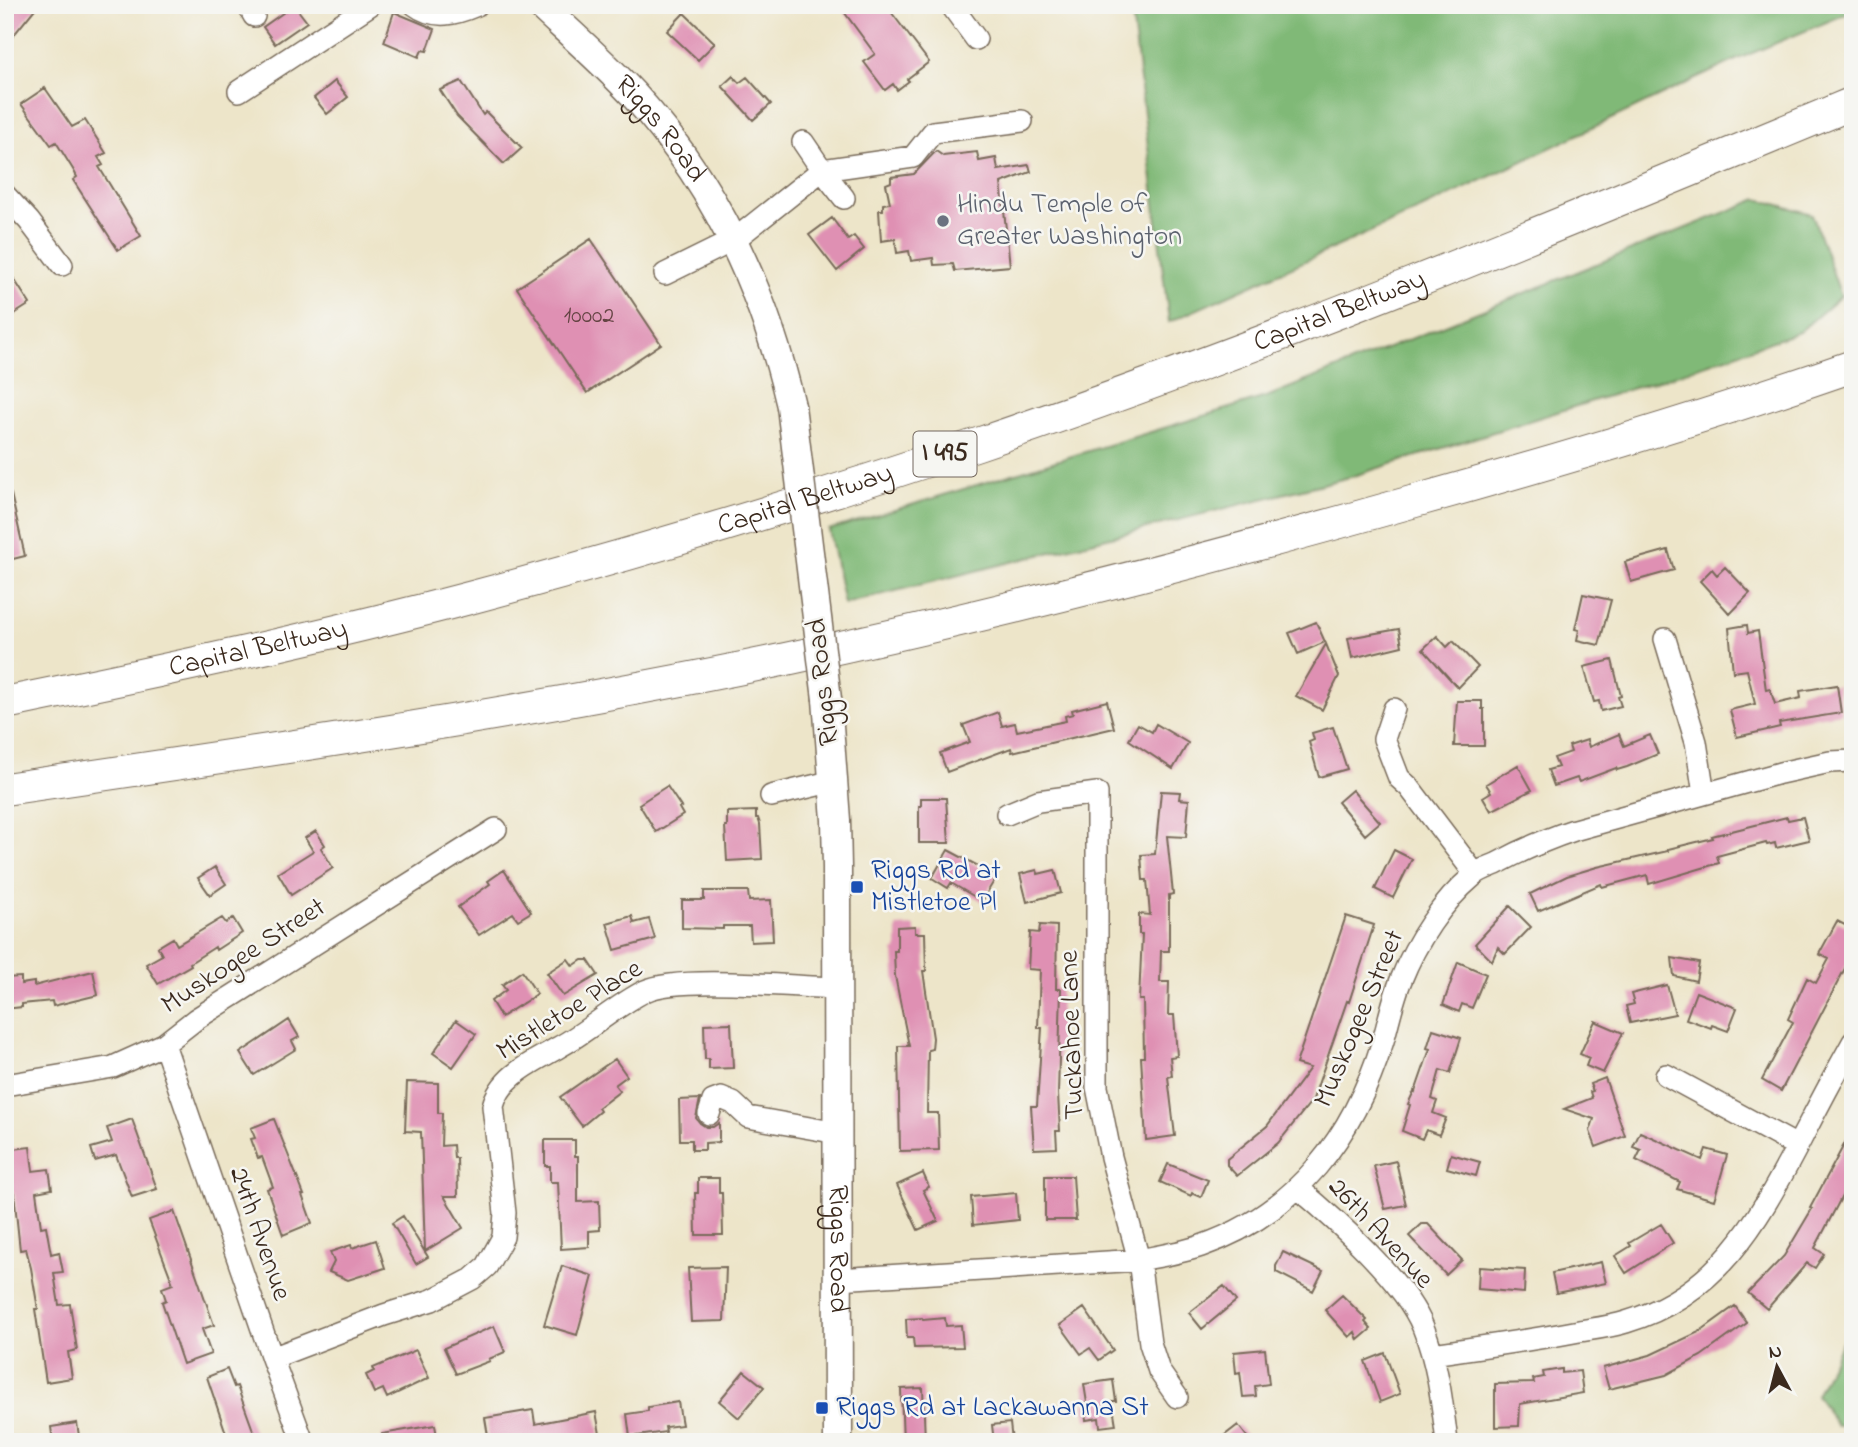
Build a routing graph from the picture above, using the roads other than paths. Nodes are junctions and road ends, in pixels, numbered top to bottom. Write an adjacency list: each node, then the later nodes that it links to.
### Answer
1 (370, 5): 7 (street)
2 (415, 5): 3 (street)
3 (477, 5)
4 (540, 5): 14 (main road, Riggs Road)
5 (951, 5): 6 (street)
6 (975, 40)
7 (239, 91)
8 (1853, 103): 21 (highway, Capital Beltway / I 495)
9 (1022, 121): 11 (street)
10 (803, 142): 11 (street)
11 (822, 170): 13 (street); 14 (street)
12 (5, 195): 15 (street)
13 (844, 198)
14 (734, 240): 16 (street); 24 (main road, Riggs Road, bridge)
15 (62, 265)
16 (664, 274)
17 (1853, 366): 19 (highway)
18 (1853, 374): 19 (highway)
19 (1759, 399): 25 (highway)
20 (1665, 639): 26 (street)
21 (5, 703)
22 (1394, 709): 30 (street)
23 (1853, 761): 26 (street, Muskogee Street)
24 (834, 781): 27 (street); 31 (main road, Riggs Road)
25 (5, 789)
26 (1704, 794): 30 (street, Muskogee Street)
27 (771, 796)
28 (1007, 814): 40 (street, Tuckahoe Lane)
29 (496, 829): 33 (street, Muskogee Street)
30 (1475, 874): 39 (street, Muskogee Street)
31 (837, 988): 37 (main road, Riggs Road); 43 (street, Mistletoe Place)
32 (1853, 1042): 38 (street)
33 (164, 1044): 35 (street, Muskogee Street); 43 (street, 24th Avenue)
34 (1666, 1075): 38 (street)
35 (5, 1085)
36 (709, 1114): 37 (street)
37 (838, 1133): 41 (main road, Riggs Road)
38 (1797, 1146): 42 (street)
39 (1298, 1188): 40 (street, Muskogee Street); 42 (street, 26th Avenue)
40 (1139, 1261): 41 (street, Muskogee Street); 44 (street, Tuckahoe Lane)
41 (838, 1279): 46 (main road, Riggs Road)
42 (1433, 1354): 47 (street, 26th Avenue)
43 (272, 1357): 45 (street, 24th Avenue)
44 (1178, 1397)
45 (303, 1442)
46 (838, 1442)
47 (1447, 1442)

